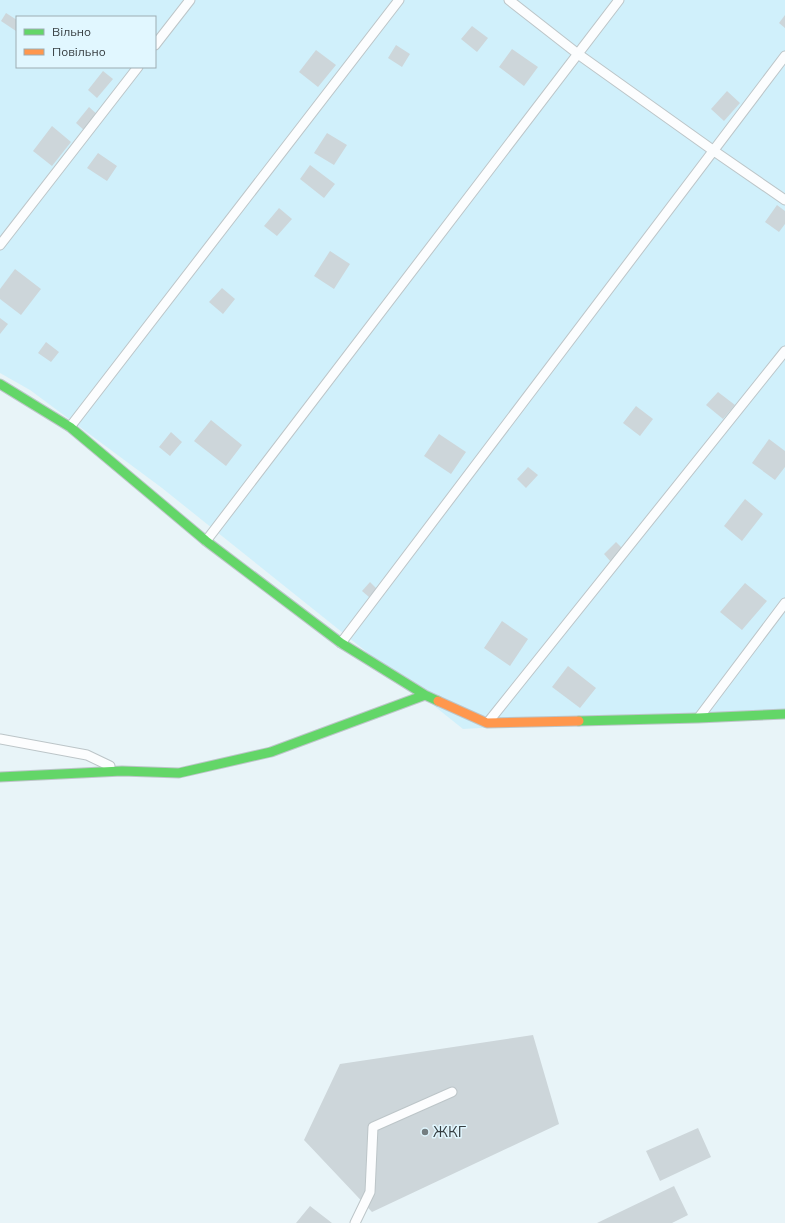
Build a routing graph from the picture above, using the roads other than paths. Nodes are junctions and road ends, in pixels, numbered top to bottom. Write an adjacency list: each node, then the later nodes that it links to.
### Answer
1 (190, 0): 5 (lane)
2 (399, 0): 14 (lane)
3 (509, 0): 6 (lane)
4 (619, 0): 6 (lane)
5 (156, 44)
6 (578, 54): 9 (lane); 15 (lane)
7 (785, 56): 9 (lane)
8 (137, 68): 11 (lane)
9 (714, 151): 10 (lane); 17 (lane)
10 (785, 200)
11 (0, 245)
12 (785, 351): 21 (lane)
13 (0, 384): 14 (street)
14 (70, 427): 15 (street)
15 (206, 541): 17 (street)
16 (785, 603): 20 (lane)
17 (341, 643): 18 (street)
18 (426, 695): 21 (street); 23 (street)
19 (785, 714): 20 (street)
20 (698, 718): 21 (street)
21 (487, 723)
22 (0, 739): 23 (lane)
23 (122, 771): 24 (street)
24 (0, 777)
25 (452, 1092): 26 (lane)
26 (355, 1223)

